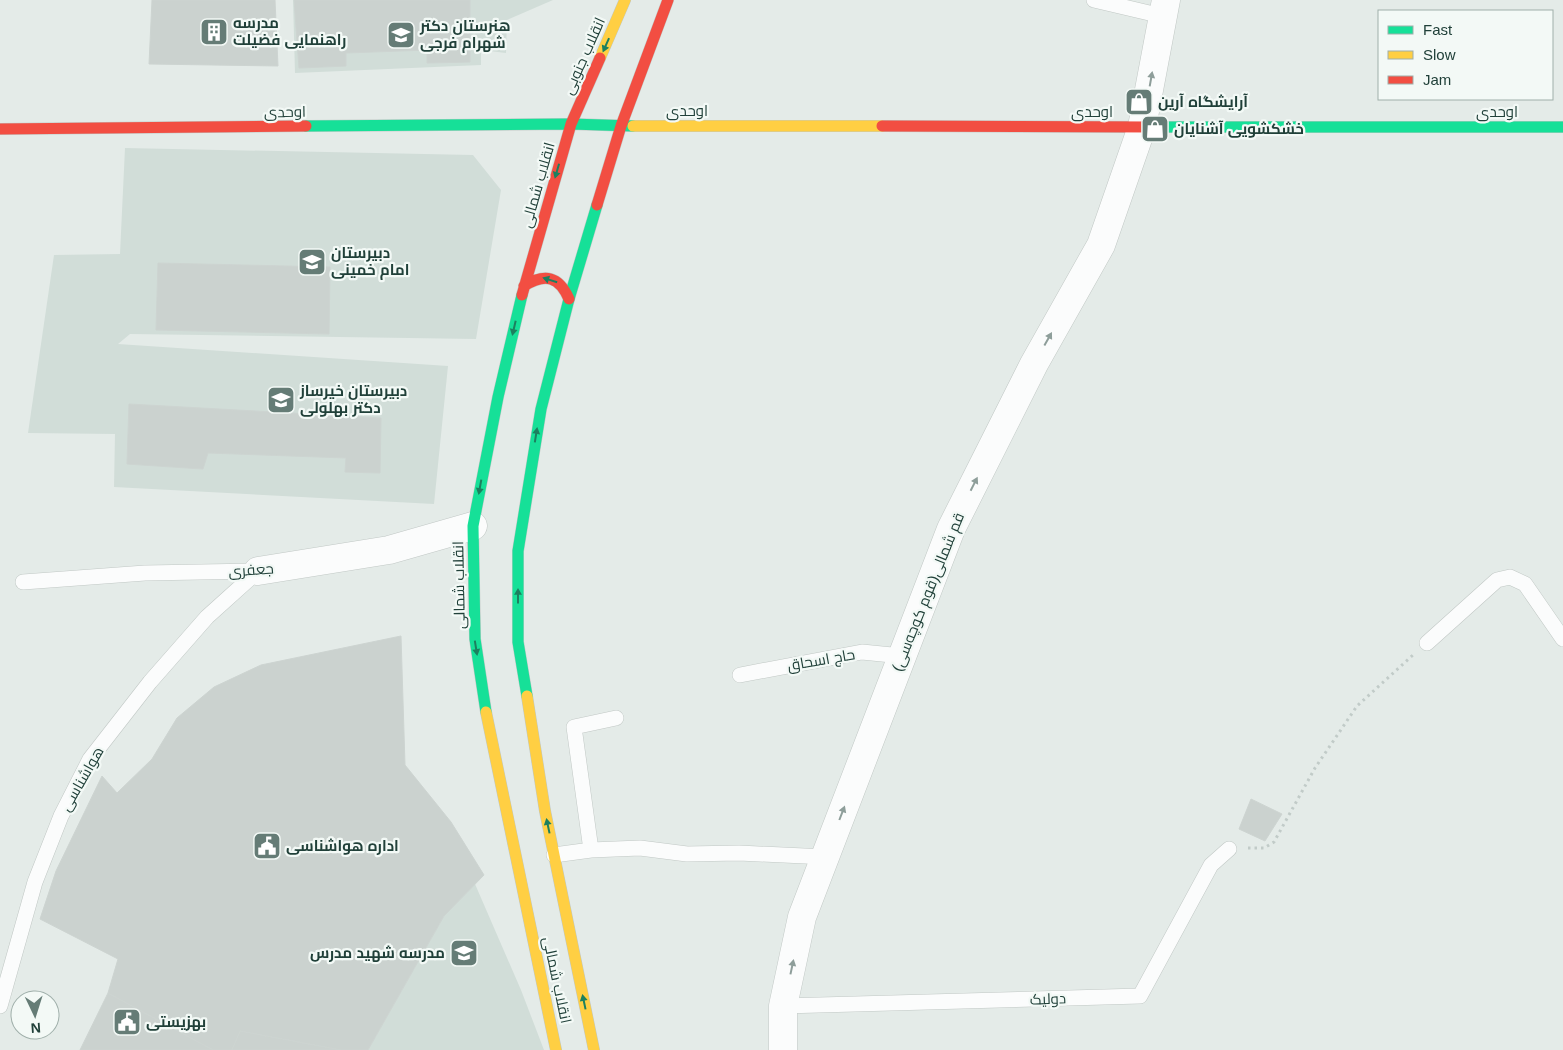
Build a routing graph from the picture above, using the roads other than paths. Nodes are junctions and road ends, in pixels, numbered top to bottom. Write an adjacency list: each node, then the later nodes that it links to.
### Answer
1 (668, 0): 5 (street)
2 (1094, 0): 4 (lane)
3 (625, 1): 6 (street); 8 (street, انقلاب جنوبی, one-way to 8)
4 (1164, 8): 10 (street, قم شمالی(قوم کوچه‌سی), one-way to 4)
5 (660, 18): 7 (street); 9 (street)
6 (630, 19)
7 (648, 24)
8 (571, 124): 9 (street, اوحدی); 12 (street, اوحدی); 13 (street, انقلاب شمالی, one-way to 13)
9 (621, 126): 10 (street, اوحدی); 14 (street, انقلاب شمالی)
10 (1142, 127): 11 (street, اوحدی); 20 (street, قم شمالی(قوم کوچه‌سی), one-way to 10)
11 (1563, 127)
12 (0, 129)
13 (524, 286): 14 (street, one-way to 13); 15 (street, انقلاب شمالی, one-way to 15)
14 (570, 299): 25 (street, انقلاب شمالی, one-way to 14)
15 (474, 526): 16 (street, جعفری); 29 (street, انقلاب شمالی, one-way to 29)
16 (258, 571): 17 (lane, جعفری); 27 (lane, هواشناسی)
17 (23, 582)
18 (1563, 639): 19 (lane)
19 (1427, 643)
20 (902, 656): 21 (lane, حاج اسحاق); 26 (street, قم شمالی(قوم کوچه‌سی), one-way to 20)
21 (740, 675)
22 (616, 718): 24 (lane)
23 (1229, 849): 28 (lane, دولیک)
24 (590, 850): 25 (lane); 26 (lane)
25 (554, 855): 30 (street, انقلاب شمالی, one-way to 25)
26 (826, 857): 28 (street, قم شمالی(قوم کوچه‌سی), one-way to 26)
27 (0, 1006)
28 (783, 1006): 31 (street, قم شمالی(قوم کوچه‌سی))
29 (556, 1050)
30 (594, 1050)
31 (783, 1050)

